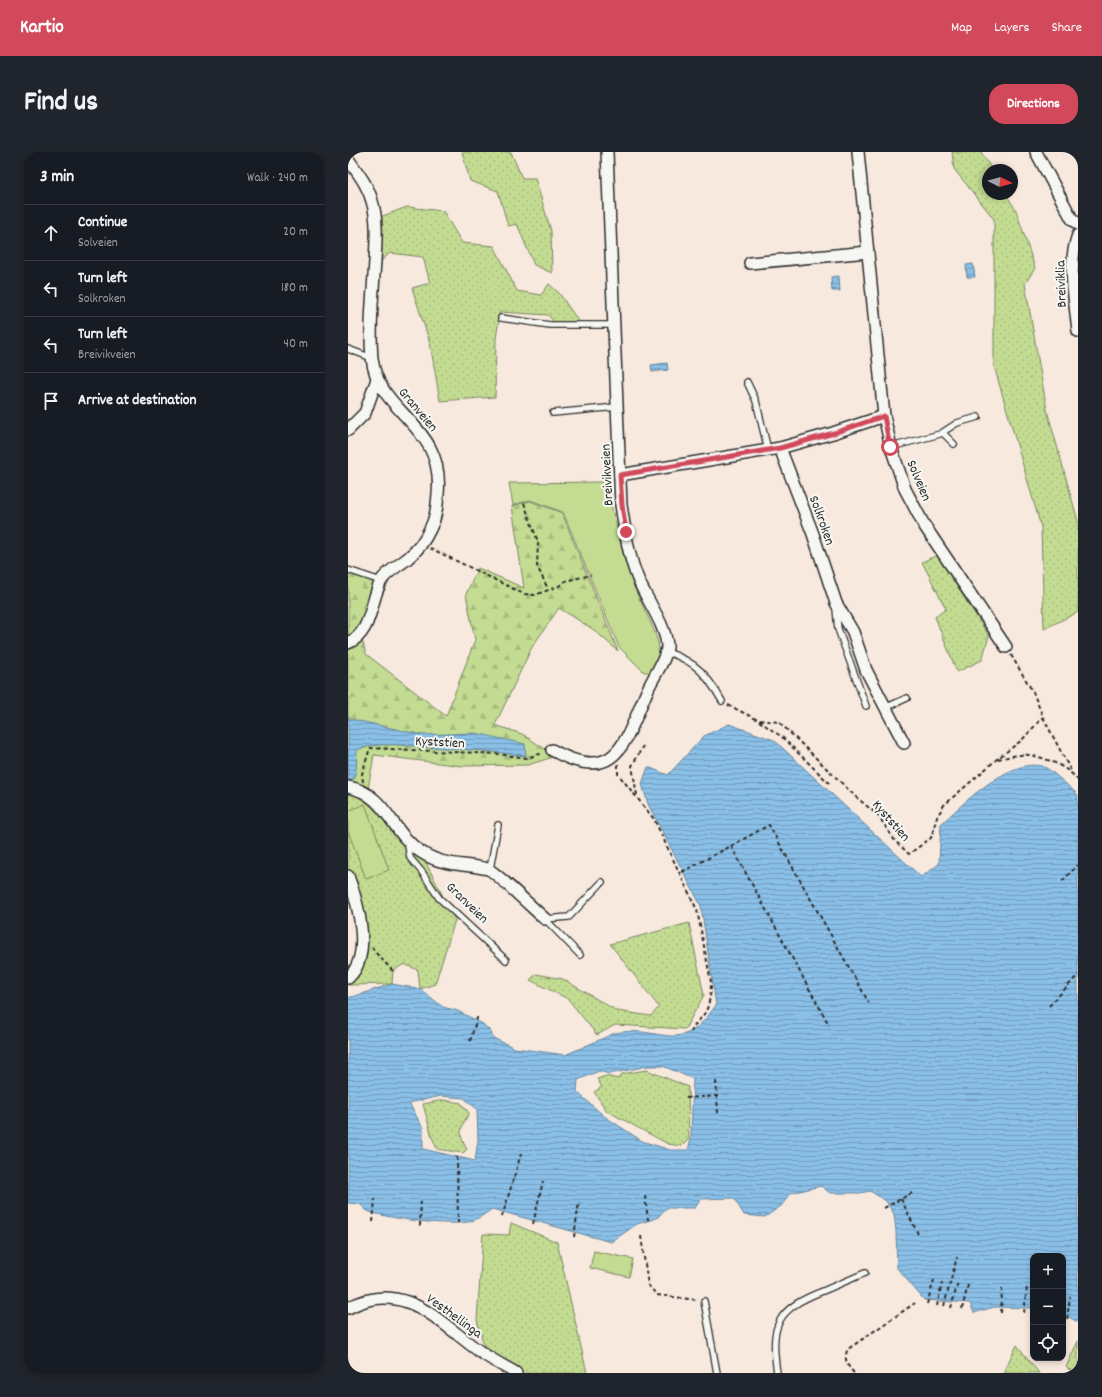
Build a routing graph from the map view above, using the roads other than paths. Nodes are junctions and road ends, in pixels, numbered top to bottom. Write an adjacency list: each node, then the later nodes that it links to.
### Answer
1 (607, 152): 10 (street, Breivikveien)
2 (858, 152): 7 (street, Solveien)
3 (1036, 152): 5 (street)
4 (348, 159): 13 (street, Granveien)
5 (1078, 224)
6 (1078, 235): 11 (street, Breiviklia)
7 (868, 252): 8 (street); 18 (street, Solveien)
8 (750, 263)
9 (501, 318): 10 (lane)
10 (614, 325): 16 (street, Breivikveien)
11 (1078, 331)
12 (348, 349): 13 (lane)
13 (372, 358): 14 (street, Granveien)
14 (377, 379): 20 (street); 28 (street, Granveien)
15 (747, 382): 25 (lane)
16 (617, 407): 17 (lane); 26 (street, Breivikveien)
17 (553, 413)
18 (884, 416): 23 (street, Solveien); 24 (street)
19 (978, 417): 21 (lane)
20 (348, 430)
21 (943, 433): 22 (lane); 23 (lane)
22 (954, 444)
23 (890, 447): 31 (street, Solveien)
24 (780, 448): 25 (street); 29 (street, Solkroken)
25 (768, 450): 26 (street)
26 (620, 475): 32 (street, Breivikveien)
27 (348, 570): 28 (lane)
28 (381, 581): 30 (street)
29 (836, 603): 35 (lane, Solkroken); 36 (street, Solkroken)
30 (348, 643)
31 (1006, 647)
32 (667, 652): 34 (lane); 38 (street)
33 (907, 698): 36 (lane)
34 (722, 702)
35 (866, 706)
36 (885, 709): 37 (street, Solkroken)
37 (904, 742)
38 (552, 750)
39 (348, 787): 41 (street, Granveien)
40 (498, 825): 42 (lane)
41 (407, 840): 42 (street, Granveien); 47 (lane, Granveien)
42 (490, 869): 45 (street)
43 (348, 876): 48 (street)
44 (602, 882): 45 (lane)
45 (545, 919): 46 (lane)
46 (580, 955)
47 (506, 960)
48 (348, 978)
49 (865, 1273): 54 (lane)
50 (704, 1301): 53 (lane)
51 (348, 1308): 52 (street, Vesthellinga)
52 (516, 1373)
53 (717, 1373)
54 (777, 1373)

